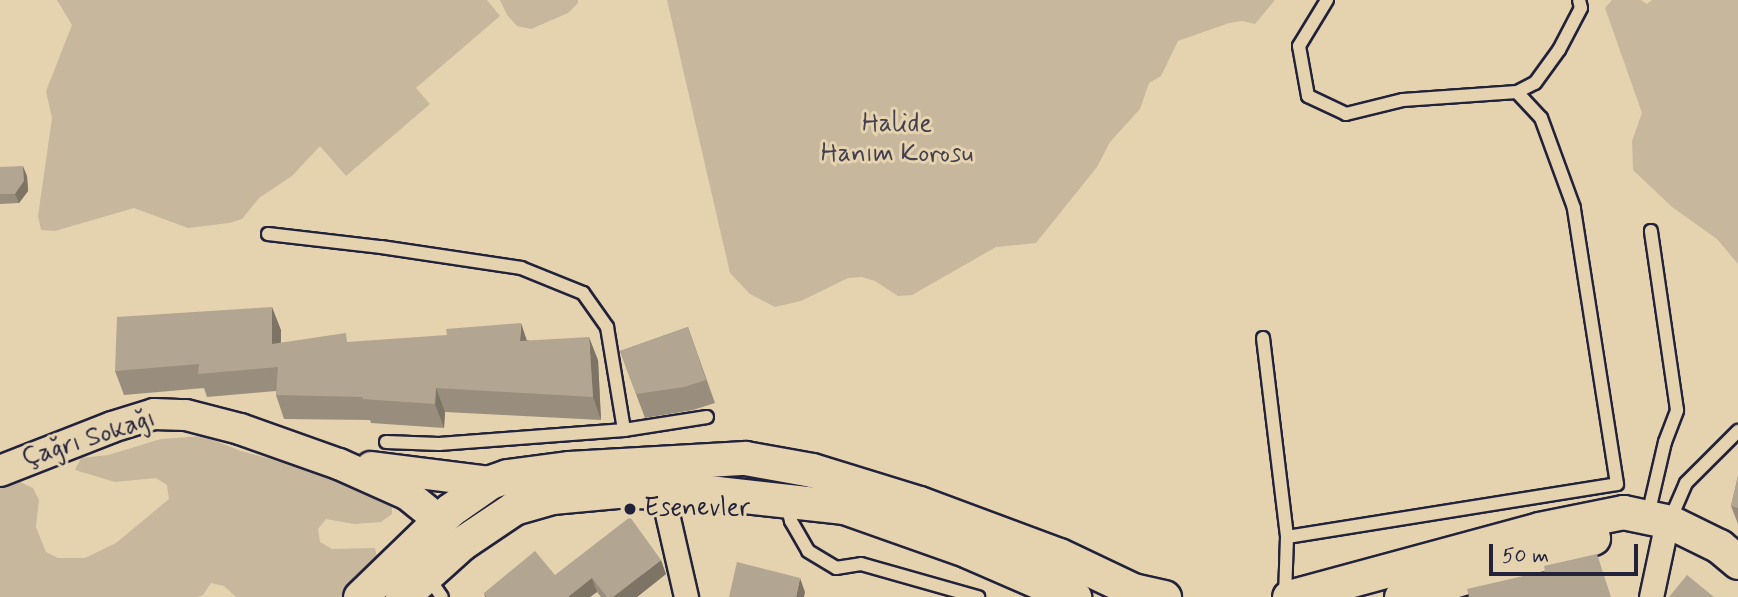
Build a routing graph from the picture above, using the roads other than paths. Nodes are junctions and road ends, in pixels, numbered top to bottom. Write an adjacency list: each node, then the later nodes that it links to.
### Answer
1 (1326, 0): 3 (lane)
2 (1579, 0): 3 (lane)
3 (1517, 92): 20 (lane)
4 (1651, 231): 18 (lane)
5 (268, 234): 8 (lane)
6 (1263, 338): 20 (lane)
7 (706, 417): 8 (lane)
8 (624, 430): 11 (lane)
9 (1738, 432): 18 (lane)
10 (386, 442): 11 (lane)
11 (438, 460): 12 (street, Çağrı Sokağı); 14 (street, Çağrı Sokağı)
12 (339, 464): 13 (street, Çağrı Sokağı); 19 (street, Çağrı Sokağı)
13 (0, 471)
14 (490, 482): 17 (main road); 19 (main road); 29 (main road)
15 (662, 492): 16 (main road); 17 (main road); 26 (street)
16 (786, 500): 27 (lane); 28 (main road)
17 (502, 515): 19 (main road)
18 (1660, 525): 21 (main road); 22 (main road); 30 (main road); 31 (main road); 32 (street)
19 (451, 532): 23 (main road); 24 (main road)
20 (1287, 537): 30 (lane)
21 (1738, 562)
22 (1738, 581)
23 (434, 586): 25 (main road)
24 (360, 597)
25 (402, 597)
26 (686, 597)
27 (978, 597)
28 (1074, 597)
29 (1164, 597)
30 (1287, 597)
31 (1401, 597)
32 (1651, 597)

